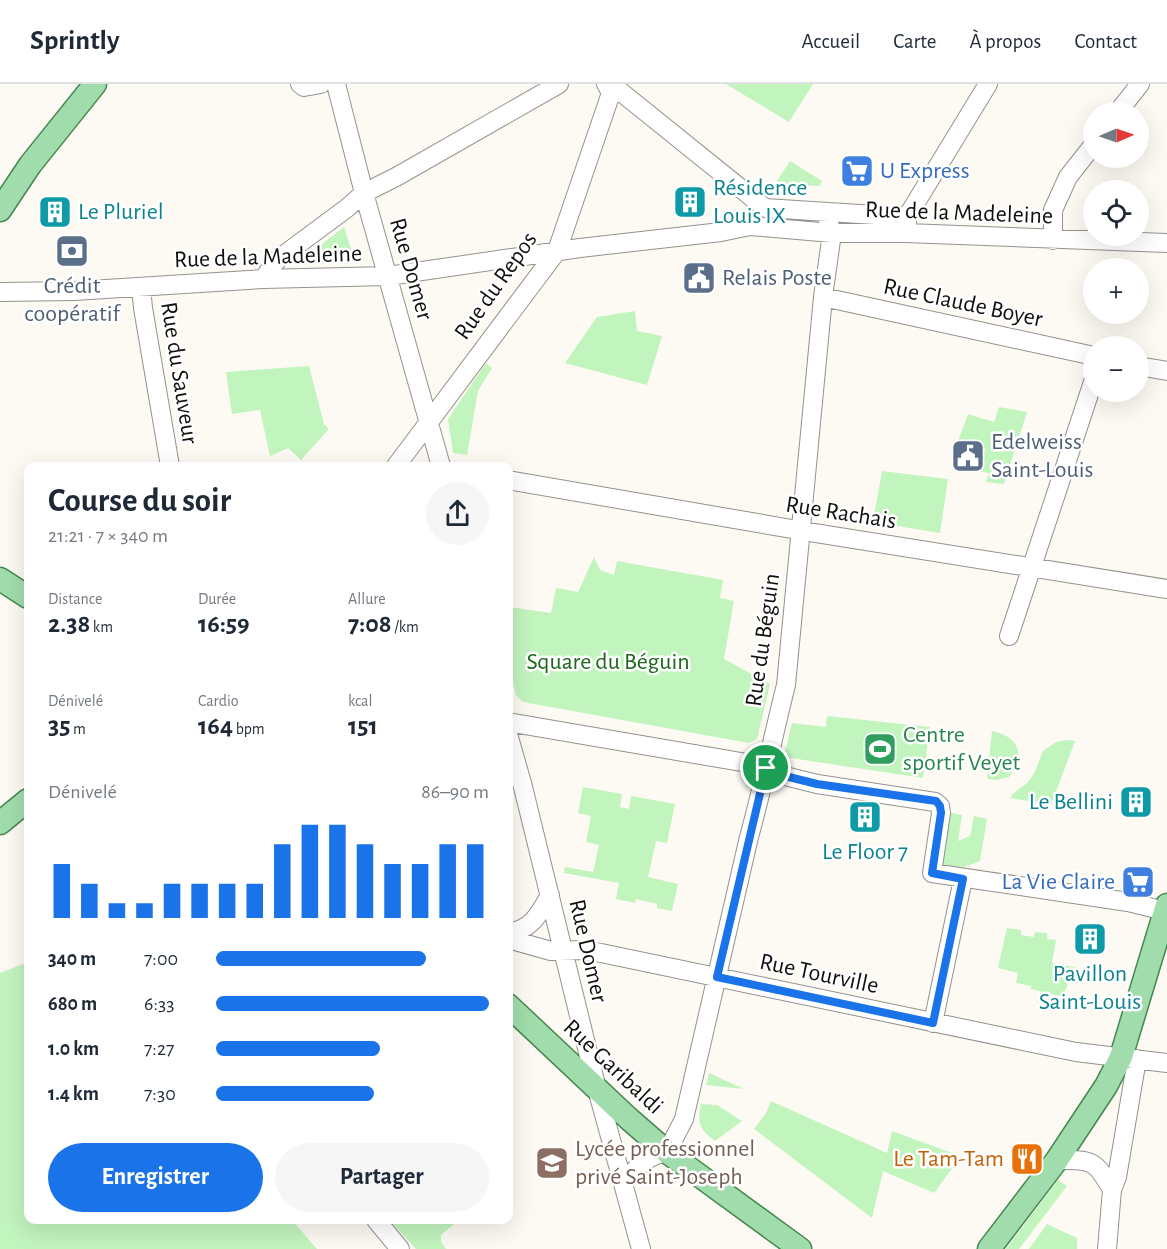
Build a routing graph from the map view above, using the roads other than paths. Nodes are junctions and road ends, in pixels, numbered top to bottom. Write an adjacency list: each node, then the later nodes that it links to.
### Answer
1 (95, 84): 13 (main road)
2 (300, 84): 3 (street)
3 (321, 84)
4 (336, 84): 11 (street, Rue Domer)
5 (559, 84): 11 (street)
6 (609, 84): 12 (street); 20 (street, Rue du Repos)
7 (988, 84): 15 (street)
8 (1140, 84): 9 (street)
9 (1126, 102)
10 (1083, 158): 18 (street)
11 (364, 193): 21 (street, Rue Domer); 22 (street)
12 (755, 202): 14 (street, Rue de la Madeleine); 16 (street)
13 (0, 210)
14 (826, 213): 15 (street, Rue de la Madeleine); 17 (street, Rue du Béguin)
15 (907, 225): 17 (street, Rue de la Madeleine); 18 (street, Rue de la Madeleine)
16 (750, 226): 17 (street, Rue de la Madeleine); 20 (street, Rue de la Madeleine)
17 (832, 233): 25 (street, Rue du Béguin)
18 (1053, 240): 19 (street, Rue de la Madeleine)
19 (1167, 243)
20 (557, 251): 21 (street, Rue de la Madeleine); 30 (street, Rue du Repos)
21 (388, 276): 22 (street, Rue de la Madeleine); 30 (street, Rue Domer)
22 (263, 279): 23 (street, Rue de la Madeleine)
23 (141, 287): 24 (street, Rue de la Madeleine); 31 (street, Rue du Sauveur)
24 (0, 292)
25 (823, 297): 26 (street, Rue Claude Boyer); 35 (street, Rue du Béguin)
26 (1083, 354)
27 (1149, 368): 28 (street)
28 (1167, 371)
29 (1086, 402): 36 (street)
30 (428, 423): 32 (street, Rue du Repos); 33 (street, Rue Domer)
31 (169, 462)
32 (399, 462)
33 (440, 462)
34 (513, 481): 35 (street, Rue Rachais)
35 (801, 531): 36 (street, Rue Rachais); 43 (street, Rue du Béguin)
36 (1032, 568): 38 (street, Rue Rachais); 40 (street)
37 (0, 579): 39 (main road)
38 (1167, 589)
39 (24, 594)
40 (1009, 636)
41 (513, 723): 43 (street)
42 (513, 753): 47 (street, Rue Domer)
43 (766, 768): 46 (street); 52 (street, Rue du Béguin)
44 (24, 803): 45 (main road)
45 (0, 823)
46 (963, 879): 48 (street); 54 (street)
47 (550, 895): 49 (street); 51 (street, Rue Domer)
48 (1166, 908): 55 (main road)
49 (513, 932)
50 (513, 940): 51 (street, Rue Tourville)
51 (562, 951): 52 (street, Rue Tourville); 57 (street, Rue Domer)
52 (717, 977): 54 (street, Rue Tourville); 58 (street, Rue du Béguin)
53 (513, 1010): 57 (main road, Rue Garibaldi)
54 (933, 1023): 55 (street, Rue Tourville)
55 (1129, 1058): 56 (street, Rue Tourville); 59 (main road); 61 (street)
56 (1167, 1063)
57 (597, 1089): 58 (main road, Rue Garibaldi); 60 (street, Rue Domer)
58 (667, 1152): 60 (street); 66 (main road, Rue Garibaldi)
59 (1057, 1160): 61 (street); 67 (main road)
60 (624, 1181): 65 (street, Rue Domer)
61 (1112, 1190): 63 (street)
62 (379, 1224): 64 (street)
63 (1107, 1247)
64 (400, 1249)
65 (641, 1249)
66 (800, 1249)
67 (989, 1249)

